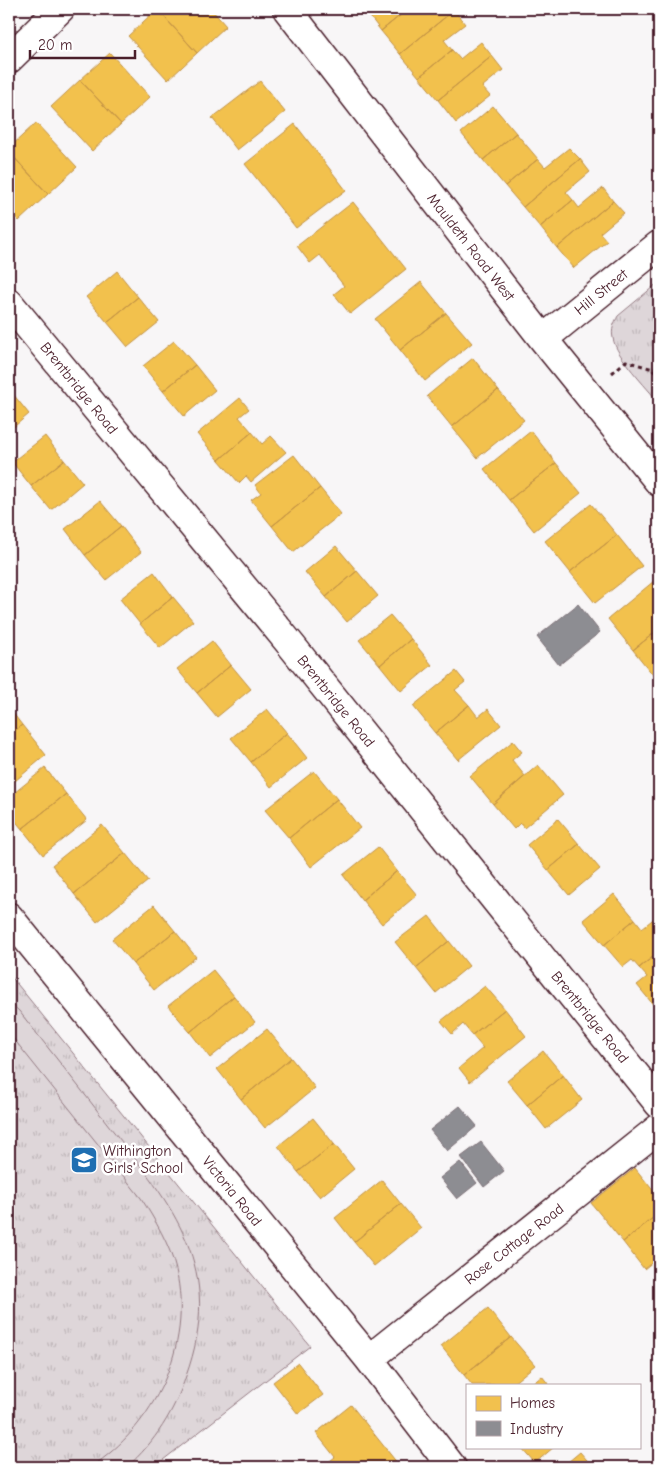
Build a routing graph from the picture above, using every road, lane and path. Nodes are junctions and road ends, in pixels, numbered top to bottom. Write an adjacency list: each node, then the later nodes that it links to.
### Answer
1 (60, 9): 3 (street)
2 (287, 9): 6 (street, Mauldeth Road West)
3 (9, 59)
4 (659, 245): 6 (street, Hill Street)
5 (9, 303): 13 (street, Brentbridge Road)
6 (543, 339): 10 (street, Mauldeth Road West)
7 (659, 365): 8 (path)
8 (653, 369): 9 (path); 10 (path)
9 (659, 376)
10 (587, 393): 11 (street, Mauldeth Road West)
11 (659, 482)
12 (9, 917): 15 (street, Victoria Road)
13 (659, 1104)
14 (659, 1128): 15 (street, Rose Cottage Road)
15 (369, 1359): 16 (street, Victoria Road)
16 (452, 1467)

